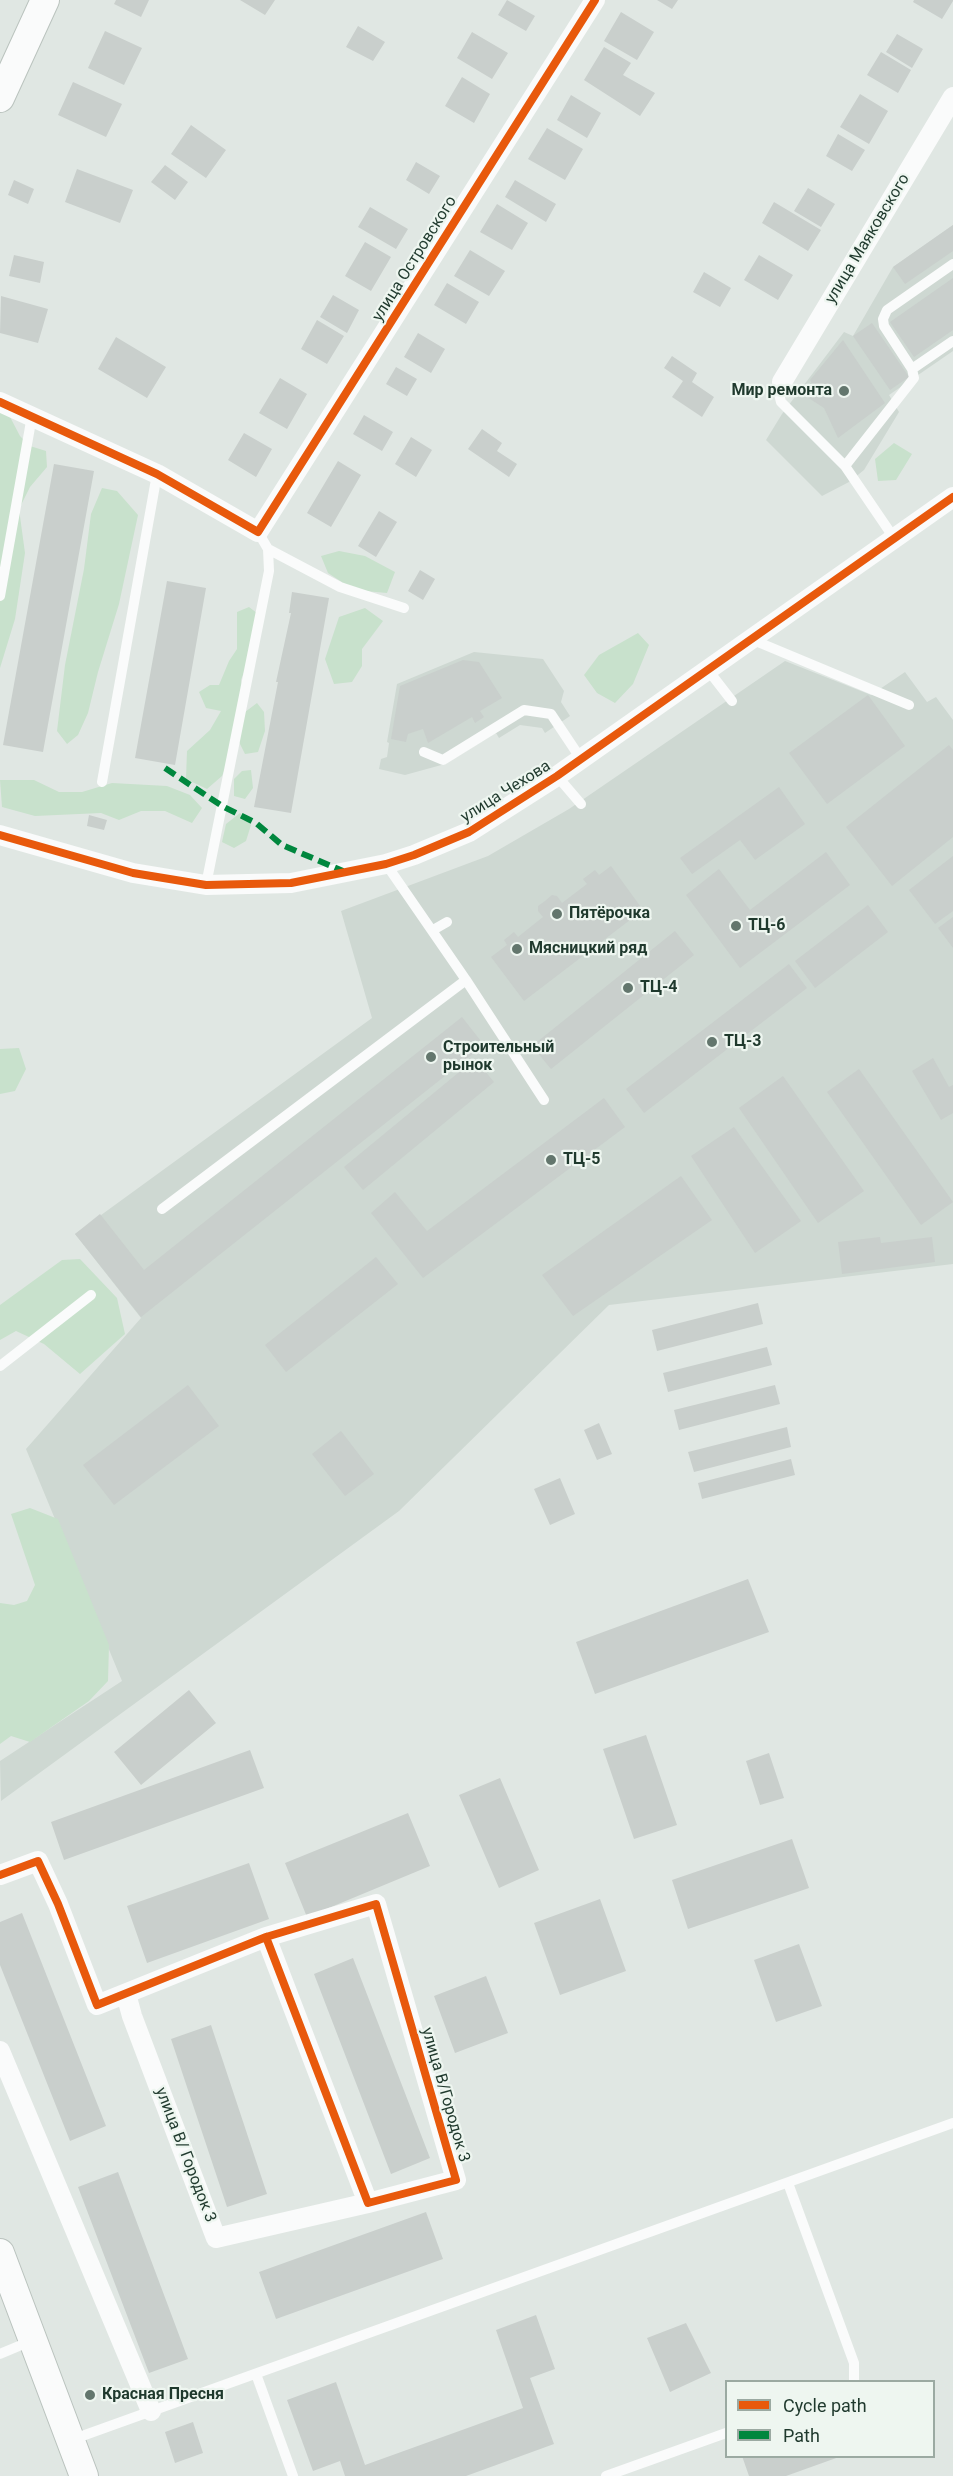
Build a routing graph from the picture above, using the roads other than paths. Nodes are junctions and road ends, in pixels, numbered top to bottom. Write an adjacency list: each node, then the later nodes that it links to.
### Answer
1 (45, 0): 4 (main road)
2 (595, 0): 15 (street, улица Островского)
3 (953, 97): 8 (street, улица Маяковского)
4 (0, 98)
5 (953, 264): 7 (lane)
6 (953, 341): 7 (lane)
7 (912, 369): 11 (lane)
8 (782, 382): 11 (lane)
9 (0, 402): 10 (street)
10 (32, 416): 12 (street); 16 (lane)
11 (845, 466): 14 (lane)
12 (157, 474): 15 (street); 25 (lane)
13 (953, 497): 14 (street, улица Чехова)
14 (894, 538): 18 (street, улица Чехова)
15 (263, 541): 17 (lane); 29 (lane)
16 (0, 596)
17 (404, 608)
18 (753, 640): 19 (street, улица Чехова); 21 (lane)
19 (708, 670): 20 (lane); 23 (street, улица Чехова)
20 (732, 701)
21 (909, 705)
22 (424, 752): 23 (lane)
23 (581, 759): 24 (street, улица Чехова)
24 (557, 776): 26 (lane); 28 (street, улица Чехова)
25 (102, 782)
26 (581, 804)
27 (0, 835): 29 (street, улица Чехова)
28 (386, 864): 29 (street, улица Чехова); 31 (lane)
29 (206, 885)
30 (447, 922): 31 (lane)
31 (433, 930): 32 (lane)
32 (466, 980): 33 (lane); 34 (lane)
33 (544, 1101)
34 (162, 1209)
35 (91, 1295): 36 (lane)
36 (0, 1366)
37 (0, 1875): 39 (street, улица В/Городок 3)
38 (266, 1937): 39 (street, улица В/Городок 3); 43 (street); 43 (street, улица В/Городок 3)
39 (126, 1994): 43 (street, улица В/ Городок 3)
40 (0, 2051): 49 (street)
41 (953, 2123): 42 (lane)
42 (788, 2183): 47 (lane); 48 (lane)
43 (368, 2203)
44 (0, 2253): 45 (main road)
45 (34, 2340): 46 (lane); 51 (main road)
46 (0, 2354)
47 (256, 2374): 49 (lane); 53 (lane)
48 (854, 2380)
49 (151, 2411): 51 (lane)
50 (725, 2433): 54 (lane)
51 (71, 2440): 52 (main road)
52 (84, 2476)
53 (292, 2476)
54 (606, 2476)

